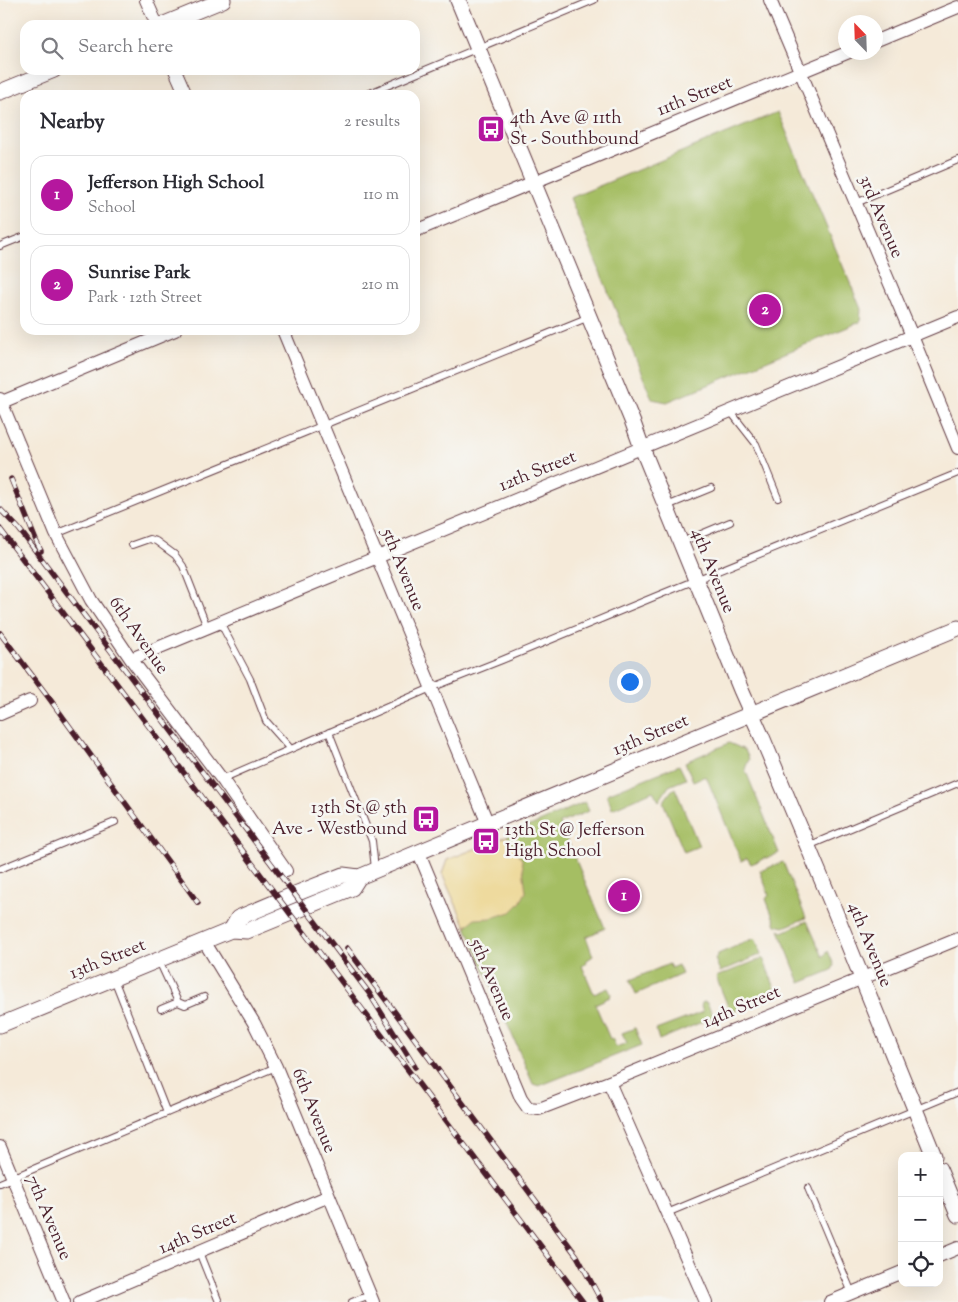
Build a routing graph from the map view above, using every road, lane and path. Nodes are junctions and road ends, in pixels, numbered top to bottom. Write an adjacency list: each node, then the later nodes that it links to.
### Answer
1 (146, 0): 8 (street)
2 (222, 0): 9 (street)
3 (458, 0): 11 (street, 4th Avenue)
4 (594, 0): 6 (lane)
5 (770, 0): 14 (street, 3rd Avenue)
6 (577, 3): 11 (lane)
7 (958, 7): 10 (street)
8 (155, 20)
9 (174, 20)
10 (883, 39)
11 (478, 48): 13 (lane); 22 (street, 4th Avenue)
12 (838, 57): 14 (street, 11th Street)
13 (420, 72)
14 (800, 73): 22 (street, 11th Street); 23 (street, 3rd Avenue)
15 (42, 75): 20 (street)
16 (177, 75): 18 (street)
17 (413, 75): 19 (lane)
18 (184, 90)
19 (377, 90)
20 (0, 92)
21 (958, 160): 23 (lane)
22 (533, 183): 24 (street, 11th Street); 27 (street, 4th Avenue)
23 (856, 203): 31 (street, 3rd Avenue)
24 (420, 229)
25 (20, 238): 26 (lane)
26 (0, 246)
27 (589, 317): 34 (lane); 35 (street, 4th Avenue)
28 (958, 317): 31 (street, 12th Street)
29 (163, 335): 32 (street)
30 (285, 335): 34 (street, 5th Avenue)
31 (912, 336): 33 (street, 12th Street); 36 (street, 3rd Avenue)
32 (1, 400): 42 (street, 6th Avenue)
33 (730, 412): 35 (street, 12th Street); 39 (lane)
34 (322, 425): 42 (lane); 45 (street, 5th Avenue)
35 (642, 448): 40 (street, 4th Avenue); 45 (street, 12th Street)
36 (958, 448)
37 (958, 473): 46 (lane)
38 (711, 488): 40 (lane)
39 (778, 498)
40 (666, 506): 43 (street, 4th Avenue)
41 (730, 522): 43 (lane)
42 (56, 534): 50 (street, 6th Avenue)
43 (680, 542): 46 (street, 4th Avenue)
44 (132, 545): 48 (lane)
45 (378, 557): 47 (street, 12th Street); 51 (street, 5th Avenue)
46 (696, 580): 51 (lane); 54 (street, 4th Avenue)
47 (220, 622): 48 (street, 12th Street); 56 (lane)
48 (207, 627): 50 (street, 12th Street)
49 (958, 628): 54 (street, 13th Street)
50 (131, 659): 57 (street, 6th Avenue)
51 (432, 688): 55 (lane); 60 (street, 5th Avenue)
52 (30, 701): 53 (street)
53 (0, 714)
54 (752, 714): 60 (street, 13th Street); 61 (street, 4th Avenue)
55 (329, 732): 56 (lane); 65 (lane)
56 (290, 748): 57 (lane)
57 (222, 779): 64 (street, 6th Avenue)
58 (958, 783): 61 (lane)
59 (116, 822): 63 (lane)
60 (488, 824): 62 (street, 13th Street)
61 (808, 846): 70 (street, 4th Avenue)
62 (419, 852): 65 (street, 13th Street); 78 (street, 5th Avenue)
63 (0, 869)
64 (286, 871)
65 (375, 871): 67 (street, 13th Street)
66 (958, 939): 70 (street, 14th Street)
67 (204, 941): 68 (street, 13th Street); 75 (street, 6th Avenue)
68 (158, 960): 69 (street, 13th Street); 72 (lane)
69 (114, 978): 74 (street, 13th Street); 80 (lane)
70 (862, 978): 76 (street, 14th Street); 79 (street, 4th Avenue)
71 (204, 998): 72 (lane)
72 (178, 1002): 73 (lane)
73 (161, 1009)
74 (0, 1025)
75 (276, 1067): 80 (lane); 87 (street, 6th Avenue)
76 (609, 1082): 78 (street, 14th Street); 88 (street)
77 (958, 1092): 79 (lane)
78 (540, 1109)
79 (915, 1110): 82 (street, 4th Avenue); 88 (lane)
80 (167, 1113): 83 (lane)
81 (0, 1147): 83 (street, 7th Avenue)
82 (932, 1152)
83 (13, 1178): 85 (lane); 96 (street, 7th Avenue)
84 (943, 1178): 89 (street)
85 (0, 1183)
86 (808, 1188): 94 (lane)
87 (329, 1196): 91 (street, 14th Street); 95 (street, 6th Avenue)
88 (667, 1214): 100 (street)
89 (958, 1214)
90 (958, 1248): 92 (street)
91 (199, 1252): 97 (street, 14th Street); 98 (lane)
92 (943, 1254)
93 (898, 1274): 94 (street)
94 (852, 1293): 101 (street)
95 (372, 1298): 99 (lane)
96 (64, 1302)
97 (80, 1302)
98 (219, 1302)
99 (352, 1302)
100 (706, 1302)
101 (830, 1302)

